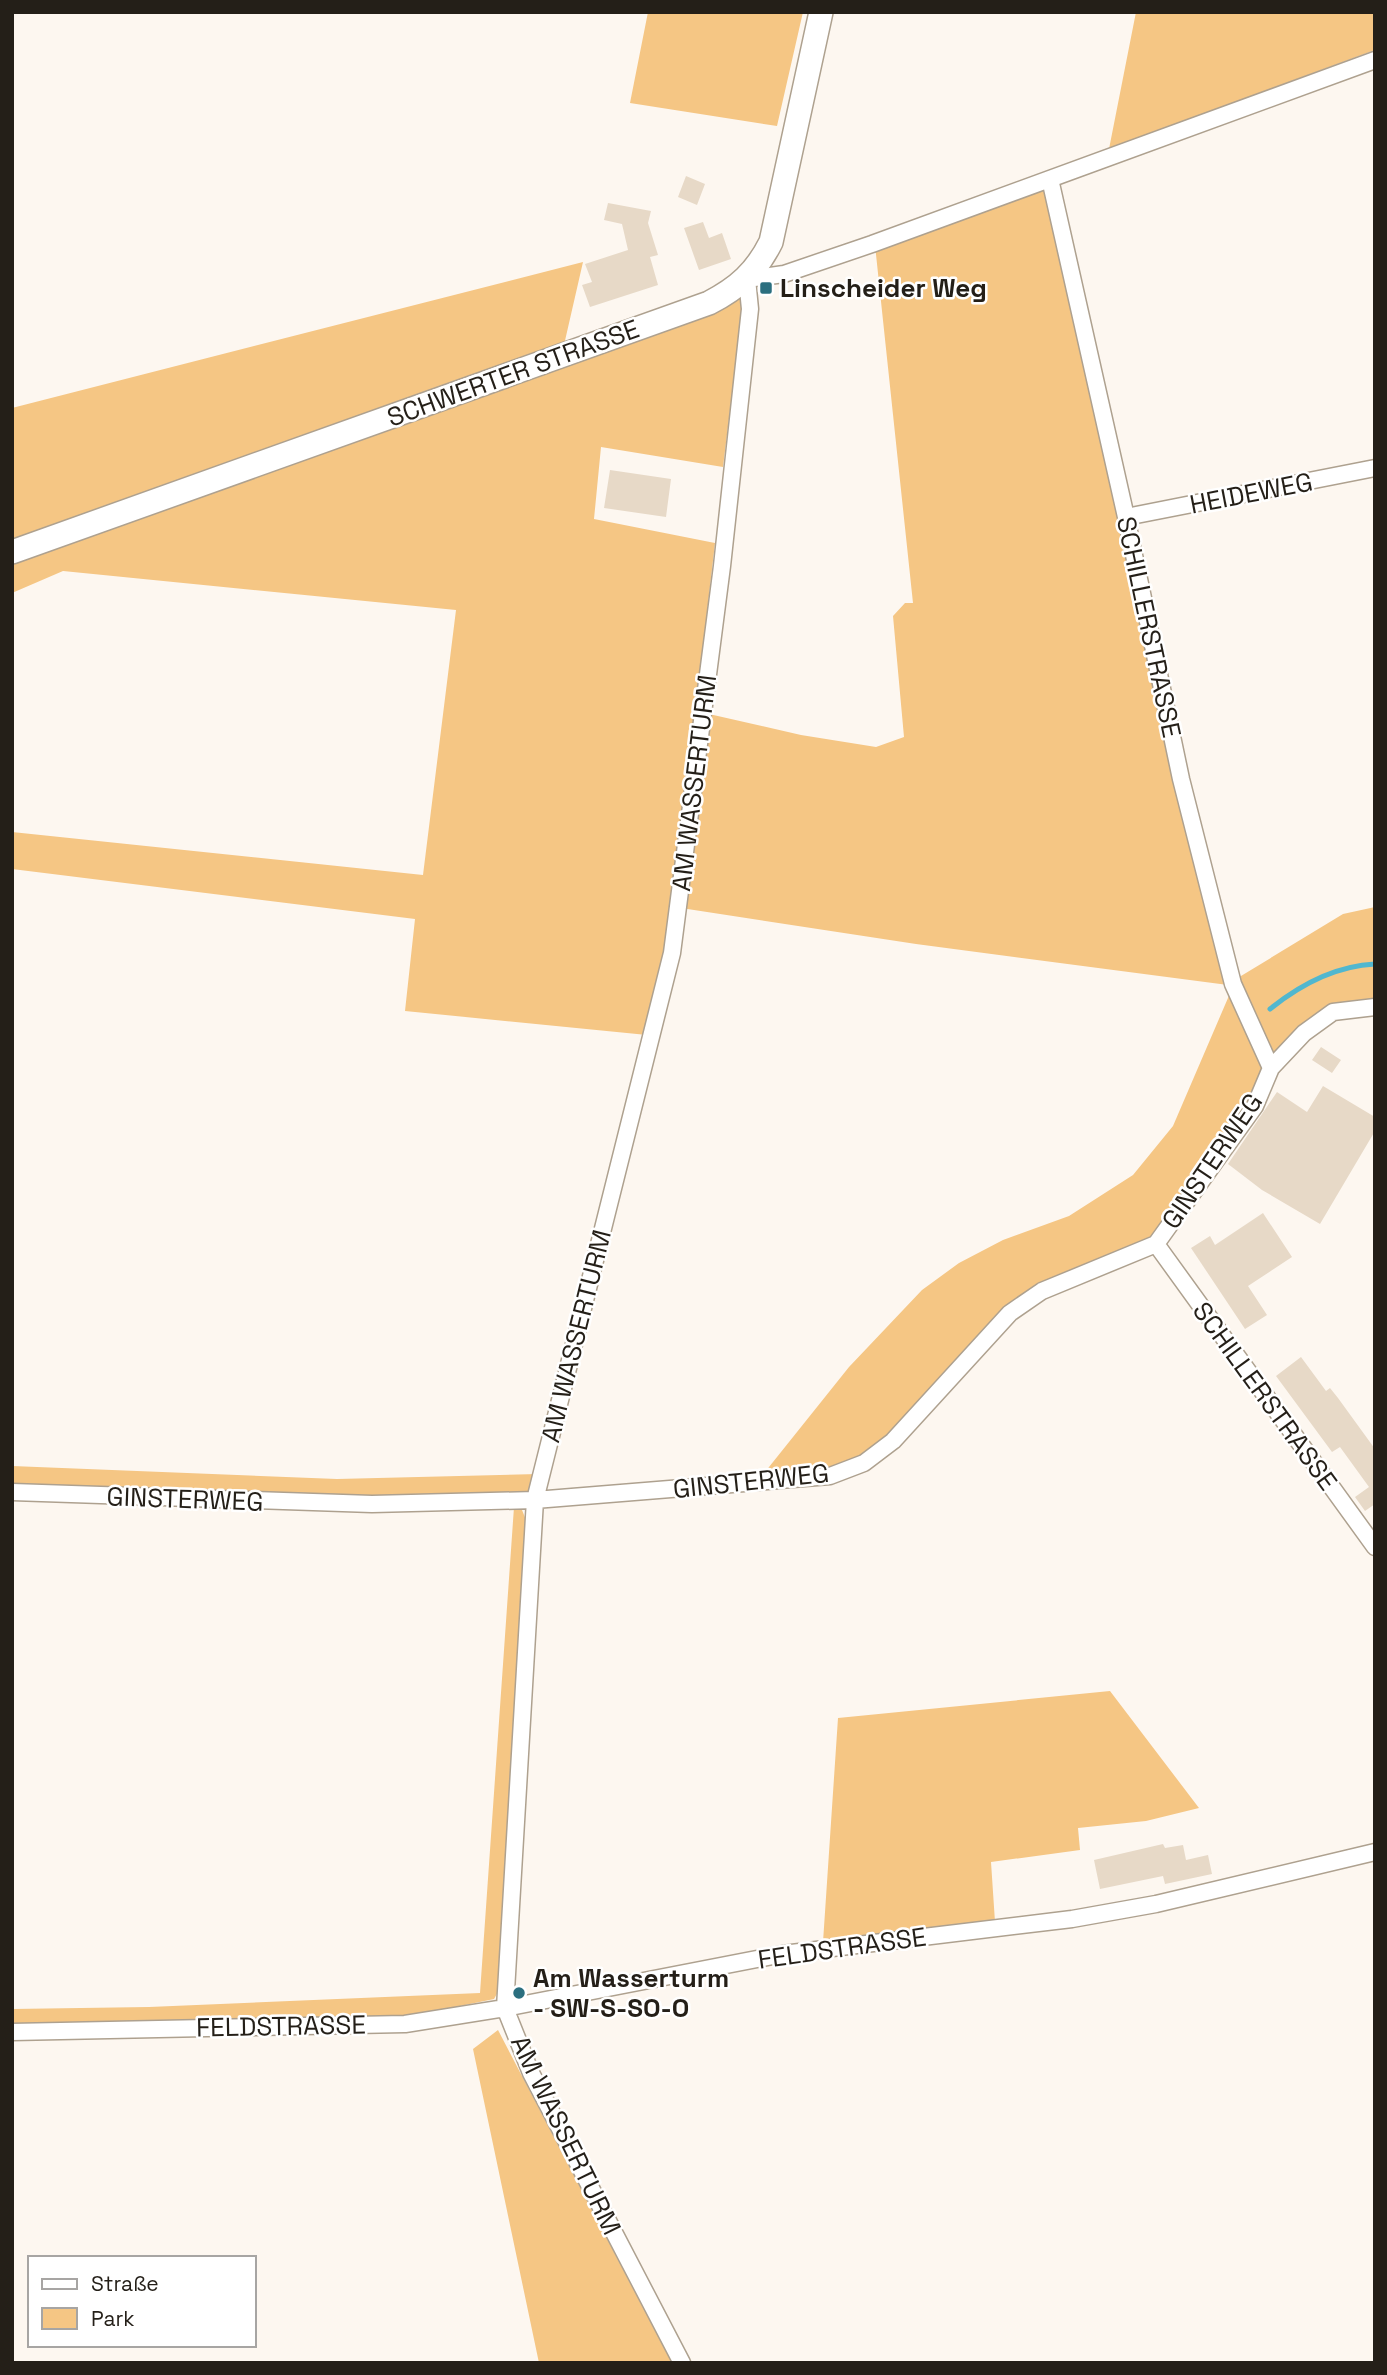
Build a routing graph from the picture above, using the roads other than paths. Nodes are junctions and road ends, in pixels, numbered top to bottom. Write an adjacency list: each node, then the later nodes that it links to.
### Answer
1 (821, 12): 4 (main road, SCHWERTER STRASSE)
2 (1375, 60): 3 (street)
3 (1050, 179): 4 (street); 6 (street, SCHILLERSTRASSE)
4 (747, 279): 7 (main road, SCHWERTER STRASSE); 12 (street, AM WASSERTURM)
5 (1375, 468): 6 (street, HEIDEWEG)
6 (1126, 517): 9 (street, SCHILLERSTRASSE)
7 (12, 552)
8 (1375, 1007): 9 (street, GINSTERWEG)
9 (1271, 1068): 10 (street, GINSTERWEG)
10 (1156, 1244): 12 (street, GINSTERWEG); 13 (street, SCHILLERSTRASSE)
11 (12, 1492): 12 (street, GINSTERWEG)
12 (535, 1500): 15 (street, AM WASSERTURM)
13 (1375, 1548)
14 (1375, 1852): 15 (street, FELDSTRASSE)
15 (505, 2008): 16 (street, FELDSTRASSE); 17 (street, AM WASSERTURM)
16 (12, 2032)
17 (682, 2363)

